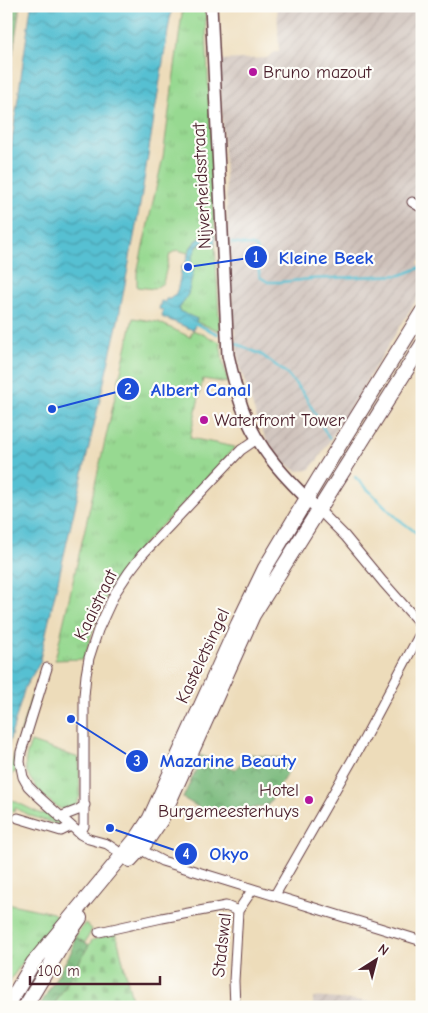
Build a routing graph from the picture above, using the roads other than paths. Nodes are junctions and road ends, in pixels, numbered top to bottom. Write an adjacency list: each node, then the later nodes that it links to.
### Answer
1 (211, 6): 6 (street, Nijverheidsstraat)
2 (412, 202): 3 (street)
3 (422, 208)
4 (422, 312): 7 (main road, Kasteletsingel)
5 (422, 345): 8 (main road, Kasteletsingel)
6 (257, 439): 7 (street, Nijverheidsstraat); 12 (street, Kaaistraat)
7 (307, 498): 8 (street, Nijverheidsstraat); 24 (main road, Kasteletsingel)
8 (318, 509): 9 (street, Nijverheidsstraat); 17 (main road, Kasteletsingel)
9 (422, 626)
10 (422, 630): 20 (street)
11 (47, 668): 13 (street)
12 (85, 805): 13 (street); 16 (street, Kaaistraat)
13 (60, 817): 15 (street)
14 (18, 818): 15 (street)
15 (71, 826): 16 (street)
16 (80, 834): 18 (street)
17 (141, 848): 19 (street); 25 (main road, Kasteletsingel)
18 (116, 850)
19 (253, 889): 20 (street); 21 (street, Stadswal)
20 (275, 895): 23 (street)
21 (238, 911): 22 (street); 26 (street, Stadswal)
22 (99, 932)
23 (422, 942)
24 (7, 1007)
25 (25, 1007)
26 (235, 1007)

